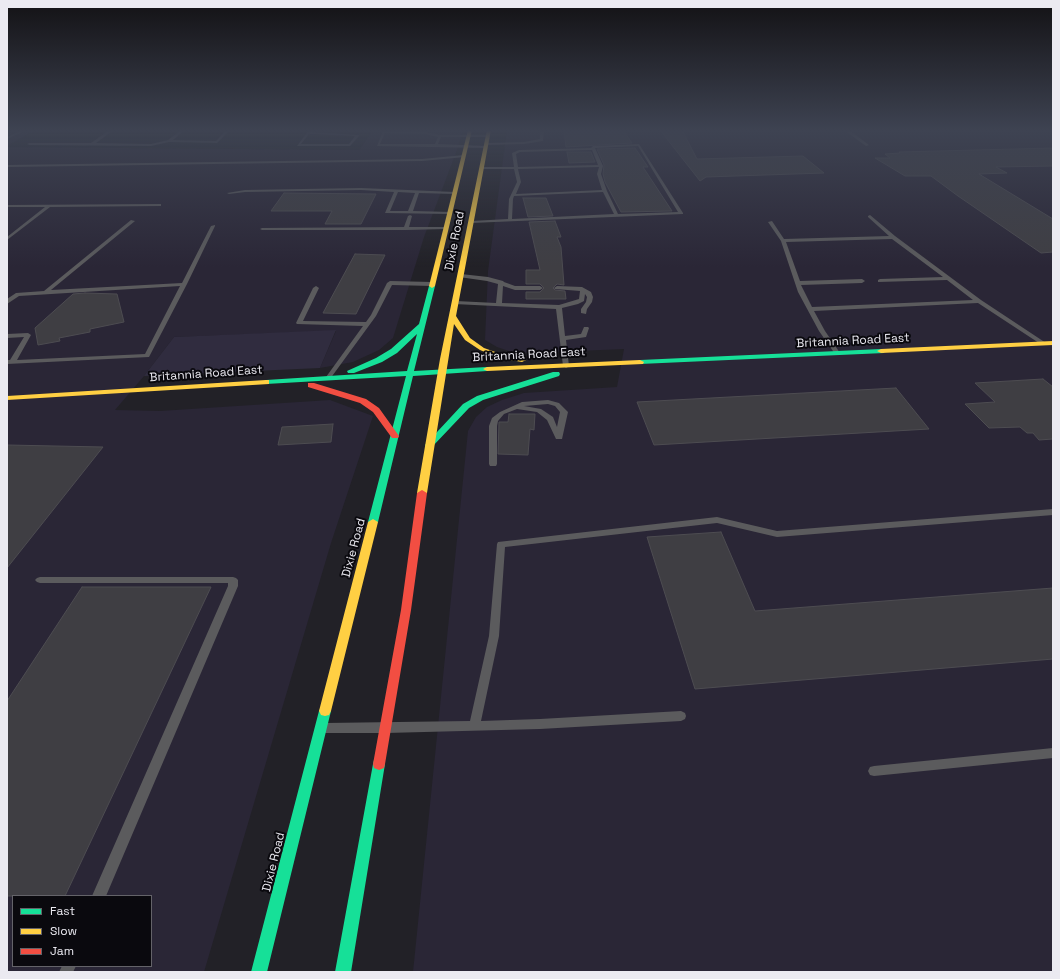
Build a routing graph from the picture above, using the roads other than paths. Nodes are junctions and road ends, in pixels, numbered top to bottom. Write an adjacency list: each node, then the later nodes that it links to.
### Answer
1 (459, 176): 10 (main road, Dixie Road)
2 (480, 176): 21 (main road, Dixie Road)
3 (518, 176): 11 (lane)
4 (600, 176): 7 (lane)
5 (658, 176): 17 (lane)
6 (396, 191): 8 (lane); 9 (lane); 16 (lane)
7 (605, 191): 11 (lane); 17 (lane)
8 (417, 192): 10 (lane); 16 (lane)
9 (229, 193)
10 (455, 194): 15 (main road, Dixie Road)
11 (513, 195): 19 (lane)
12 (159, 205): 14 (lane)
13 (7, 206): 14 (lane)
14 (49, 206): 28 (lane)
15 (450, 213): 16 (lane); 24 (main road, Dixie Road)
16 (410, 214): 26 (lane)
17 (618, 216): 19 (lane)
18 (870, 216): 27 (lane)
19 (510, 220): 21 (lane)
20 (133, 221): 42 (lane)
21 (471, 222): 30 (main road, Dixie Road)
22 (770, 222): 29 (lane)
23 (213, 226): 36 (lane)
24 (446, 228): 26 (lane); 37 (main road, Dixie Road)
25 (262, 229): 26 (lane)
26 (406, 229)
27 (893, 237): 29 (lane); 31 (lane)
28 (7, 239)
29 (783, 241): 35 (lane)
30 (461, 276): 34 (lane); 49 (main road, Dixie Road)
31 (949, 278): 33 (lane); 47 (lane)
32 (862, 281): 35 (lane)
33 (880, 281)
34 (501, 282): 44 (lane); 50 (lane)
35 (797, 283): 54 (lane)
36 (184, 284): 42 (lane); 64 (lane)
37 (432, 284): 57 (lane); 58 (main road, Dixie Road)
38 (316, 288): 57 (lane)
39 (540, 288): 43 (lane)
40 (557, 288): 45 (lane)
41 (583, 291): 45 (lane); 45 (lane); 55 (lane)
42 (46, 292): 48 (lane)
43 (531, 293): 44 (lane); 51 (lane)
44 (516, 296): 50 (lane); 51 (lane)
45 (570, 296): 53 (lane)
46 (549, 299): 52 (lane)
47 (979, 301): 54 (lane); 62 (lane)
48 (7, 302)
49 (456, 303): 50 (lane); 56 (main road, Dixie Road)
50 (499, 305)
51 (530, 306): 52 (lane)
52 (549, 306): 53 (lane)
53 (559, 307): 61 (lane)
54 (810, 309): 63 (lane)
55 (584, 313)
56 (453, 317): 66 (main road); 68 (main road, Dixie Road)
57 (367, 324): 70 (lane)
58 (422, 324): 69 (main road, Dixie Road); 70 (main road)
59 (586, 328): 61 (lane)
60 (7, 336): 64 (lane)
61 (563, 338): 67 (lane)
62 (1048, 344): 63 (main road, Britannia Road East)
63 (837, 353): 65 (main road, Britannia Road East)
64 (10, 362)
65 (589, 365): 67 (main road, Britannia Road East); 75 (main road)
66 (555, 366): 67 (main road, Britannia Road East); 68 (main road, Britannia Road East)
67 (566, 366)
68 (442, 371): 69 (main road, Britannia Road East); 75 (main road, Dixie Road)
69 (410, 373): 70 (main road, Britannia Road East); 74 (main road, Dixie Road)
70 (332, 378): 71 (main road, Britannia Road East)
71 (296, 380): 72 (main road, Britannia Road East); 74 (main road)
72 (7, 398)
73 (515, 407): 73 (lane); 76 (lane)
74 (395, 436): 81 (main road, Dixie Road)
75 (429, 445): 82 (main road, Dixie Road)
76 (493, 464)
77 (1053, 512): 80 (lane)
78 (40, 580): 85 (lane)
79 (681, 716): 80 (lane)
80 (475, 725): 82 (lane)
81 (320, 728): 82 (lane); 86 (main road, Dixie Road)
82 (386, 728): 87 (main road, Dixie Road)
83 (1053, 753): 84 (lane)
84 (874, 771)
85 (99, 895)
86 (259, 972)
87 (343, 972)

